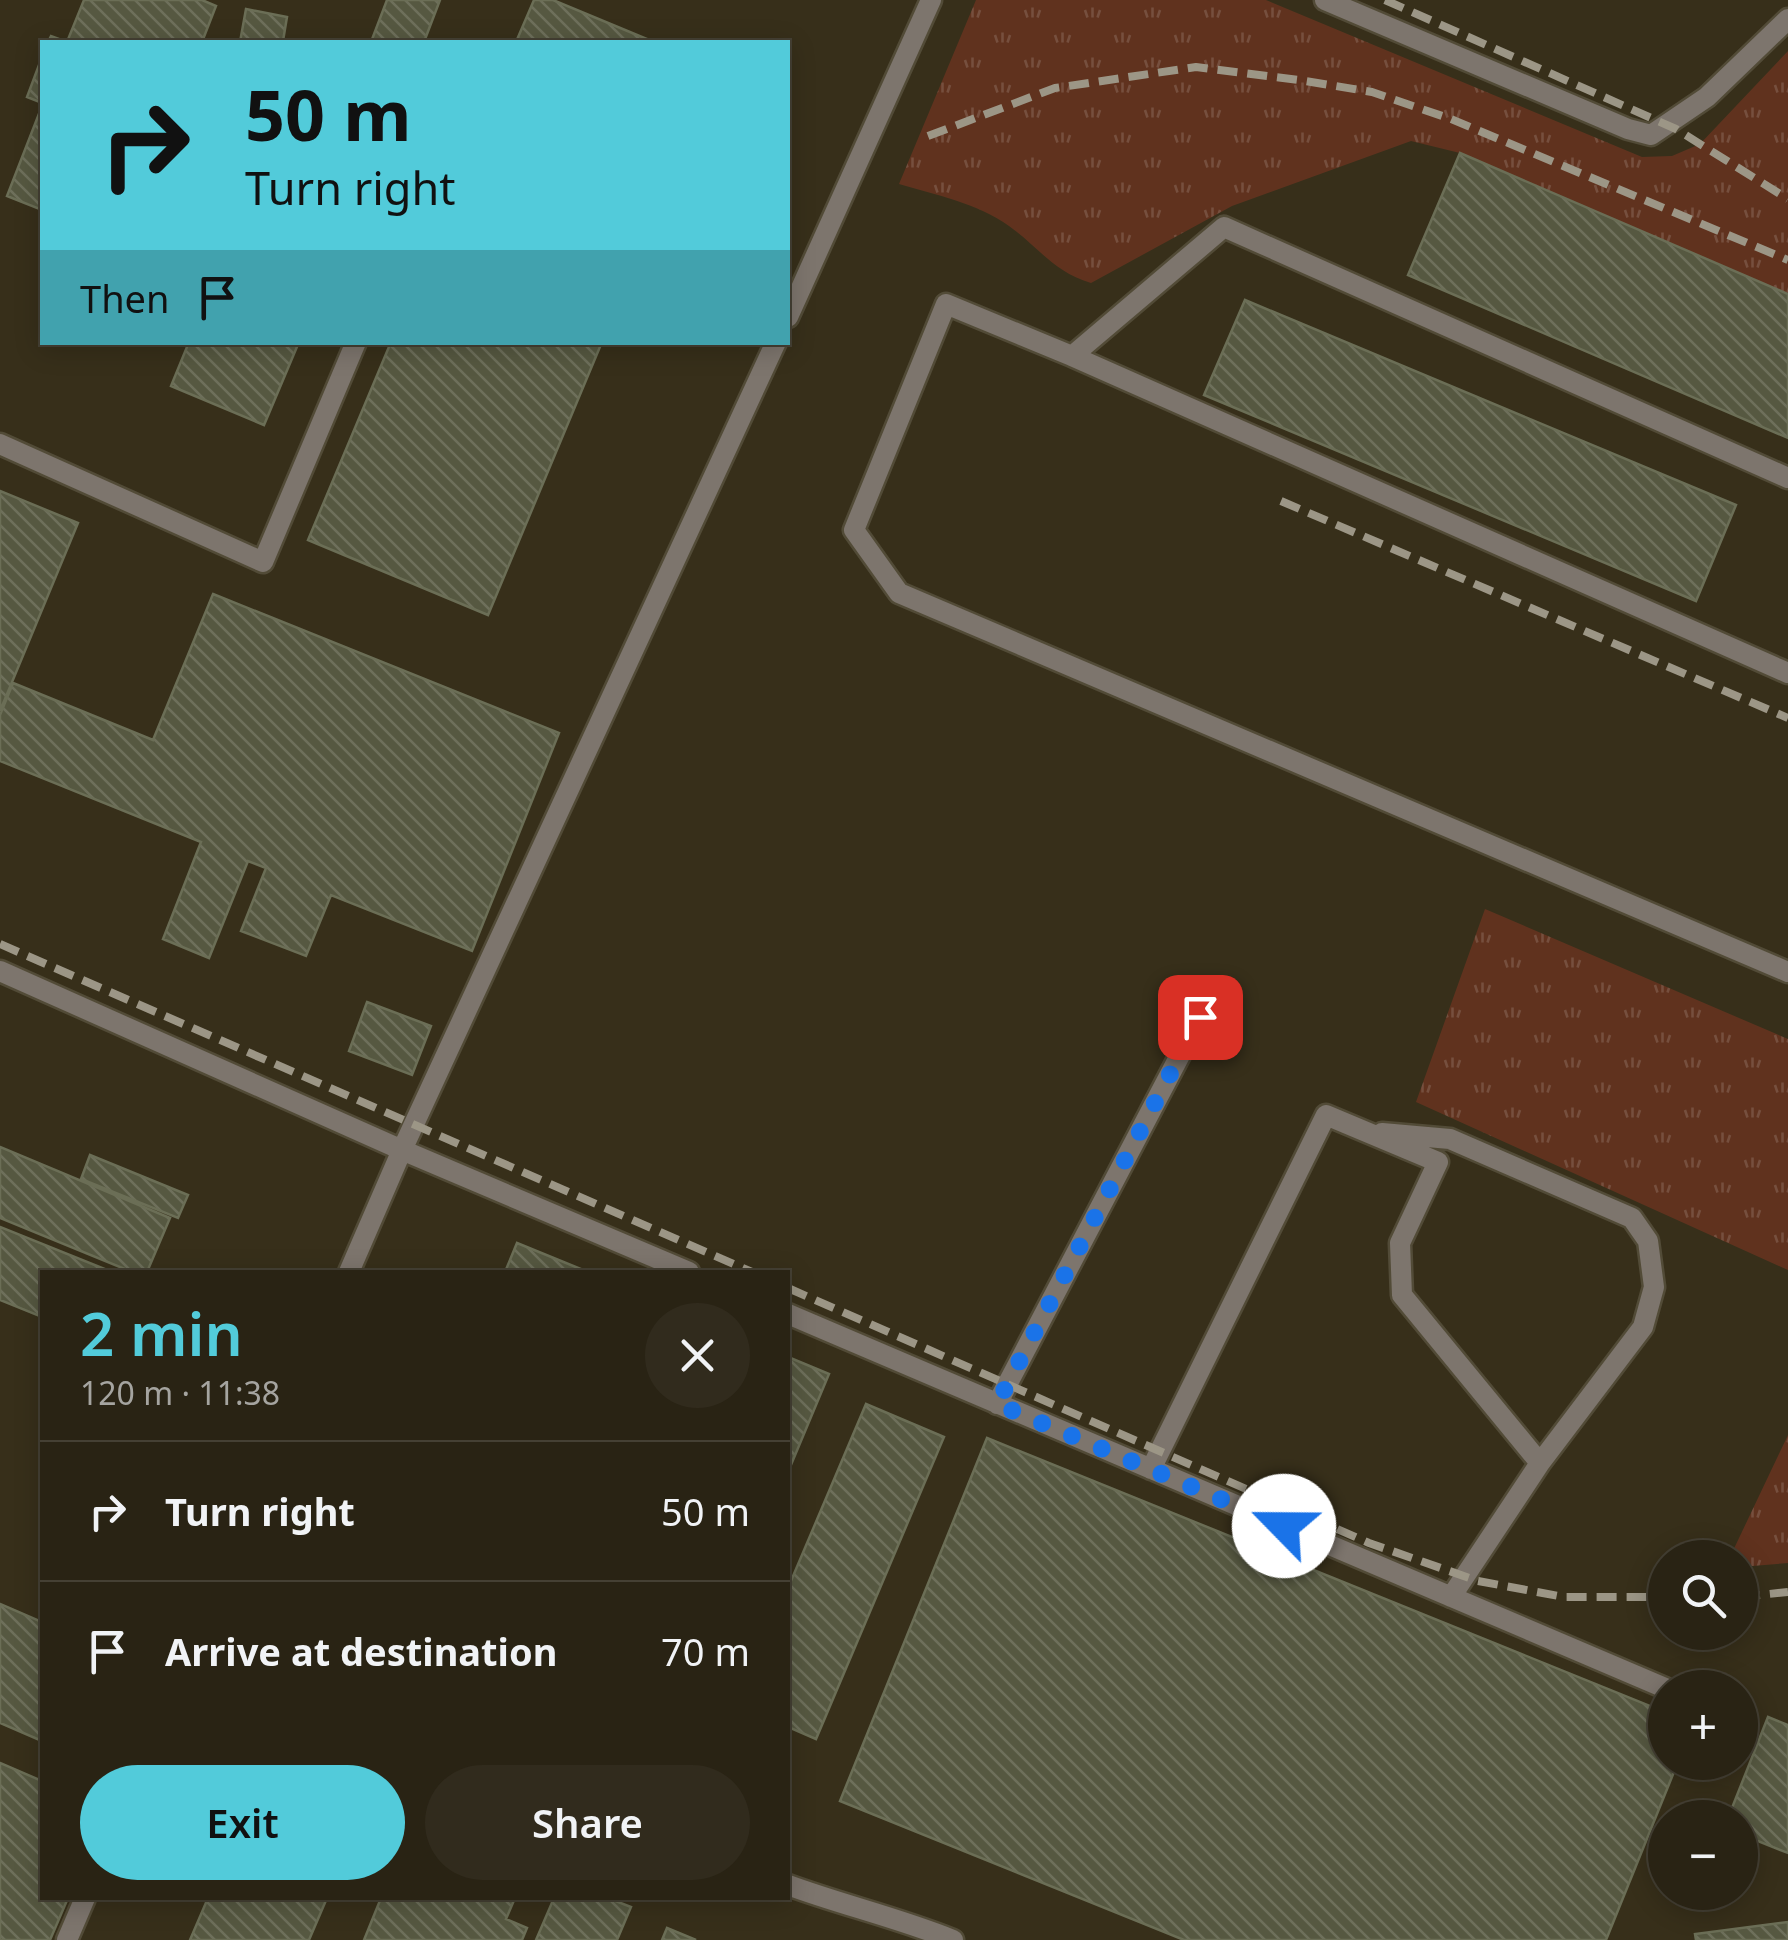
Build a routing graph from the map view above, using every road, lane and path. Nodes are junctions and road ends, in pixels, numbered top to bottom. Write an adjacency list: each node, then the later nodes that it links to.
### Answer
1 (931, 0): 4 (lane)
2 (1325, 0): 3 (lane)
3 (1788, 19)
4 (790, 313)
5 (355, 345): 8 (lane)
6 (775, 345): 15 (lane)
7 (1072, 356): 9 (lane); 10 (lane); 12 (lane)
8 (0, 444)
9 (1788, 478)
10 (1788, 673)
11 (0, 971): 15 (lane)
12 (1788, 972)
13 (1200, 1017): 19 (lane)
14 (1363, 1131): 20 (lane); 20 (lane); 21 (lane)
15 (402, 1150): 16 (lane); 17 (lane)
16 (350, 1270)
17 (684, 1270)
18 (790, 1315): 19 (lane)
19 (997, 1404): 21 (lane)
20 (1540, 1463): 22 (lane)
21 (1151, 1469): 22 (lane)
22 (1451, 1597): 23 (lane)
23 (1648, 1681)
24 (790, 1885): 27 (lane)
25 (83, 1900): 26 (lane)
26 (67, 1940)
27 (953, 1940)

